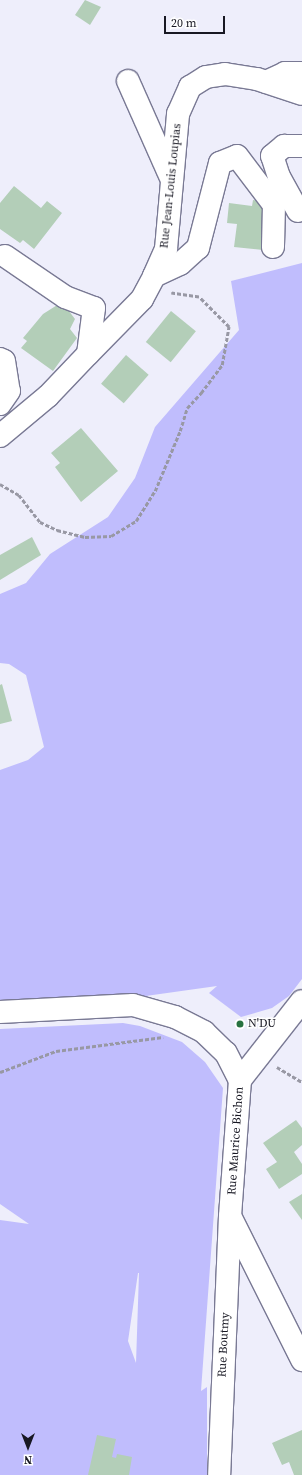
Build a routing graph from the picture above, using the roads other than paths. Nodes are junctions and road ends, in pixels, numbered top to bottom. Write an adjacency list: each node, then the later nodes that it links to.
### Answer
1 (302, 73): 3 (street)
2 (128, 81): 6 (street)
3 (266, 82): 4 (street, Rue Jean-Louis Loupias); 6 (street, Rue Jean-Louis Loupias)
4 (302, 94)
5 (302, 146): 7 (street)
6 (172, 181): 10 (street, Rue Jean-Louis Loupias)
7 (298, 211)
8 (273, 247): 10 (street)
9 (5, 256): 11 (street)
10 (154, 276): 11 (street, Rue Jean-Louis Loupias)
11 (88, 354): 14 (street, Rue Jean-Louis Loupias)
12 (0, 359): 13 (street)
13 (0, 404)
14 (0, 436)
15 (302, 1001): 17 (street)
16 (0, 1012): 17 (street, Rue Maurice Bichon)
17 (240, 1080): 18 (street, Rue Maurice Bichon)
18 (230, 1216): 19 (street); 20 (street, Rue Boutmy)
19 (302, 1360)
20 (219, 1475)

